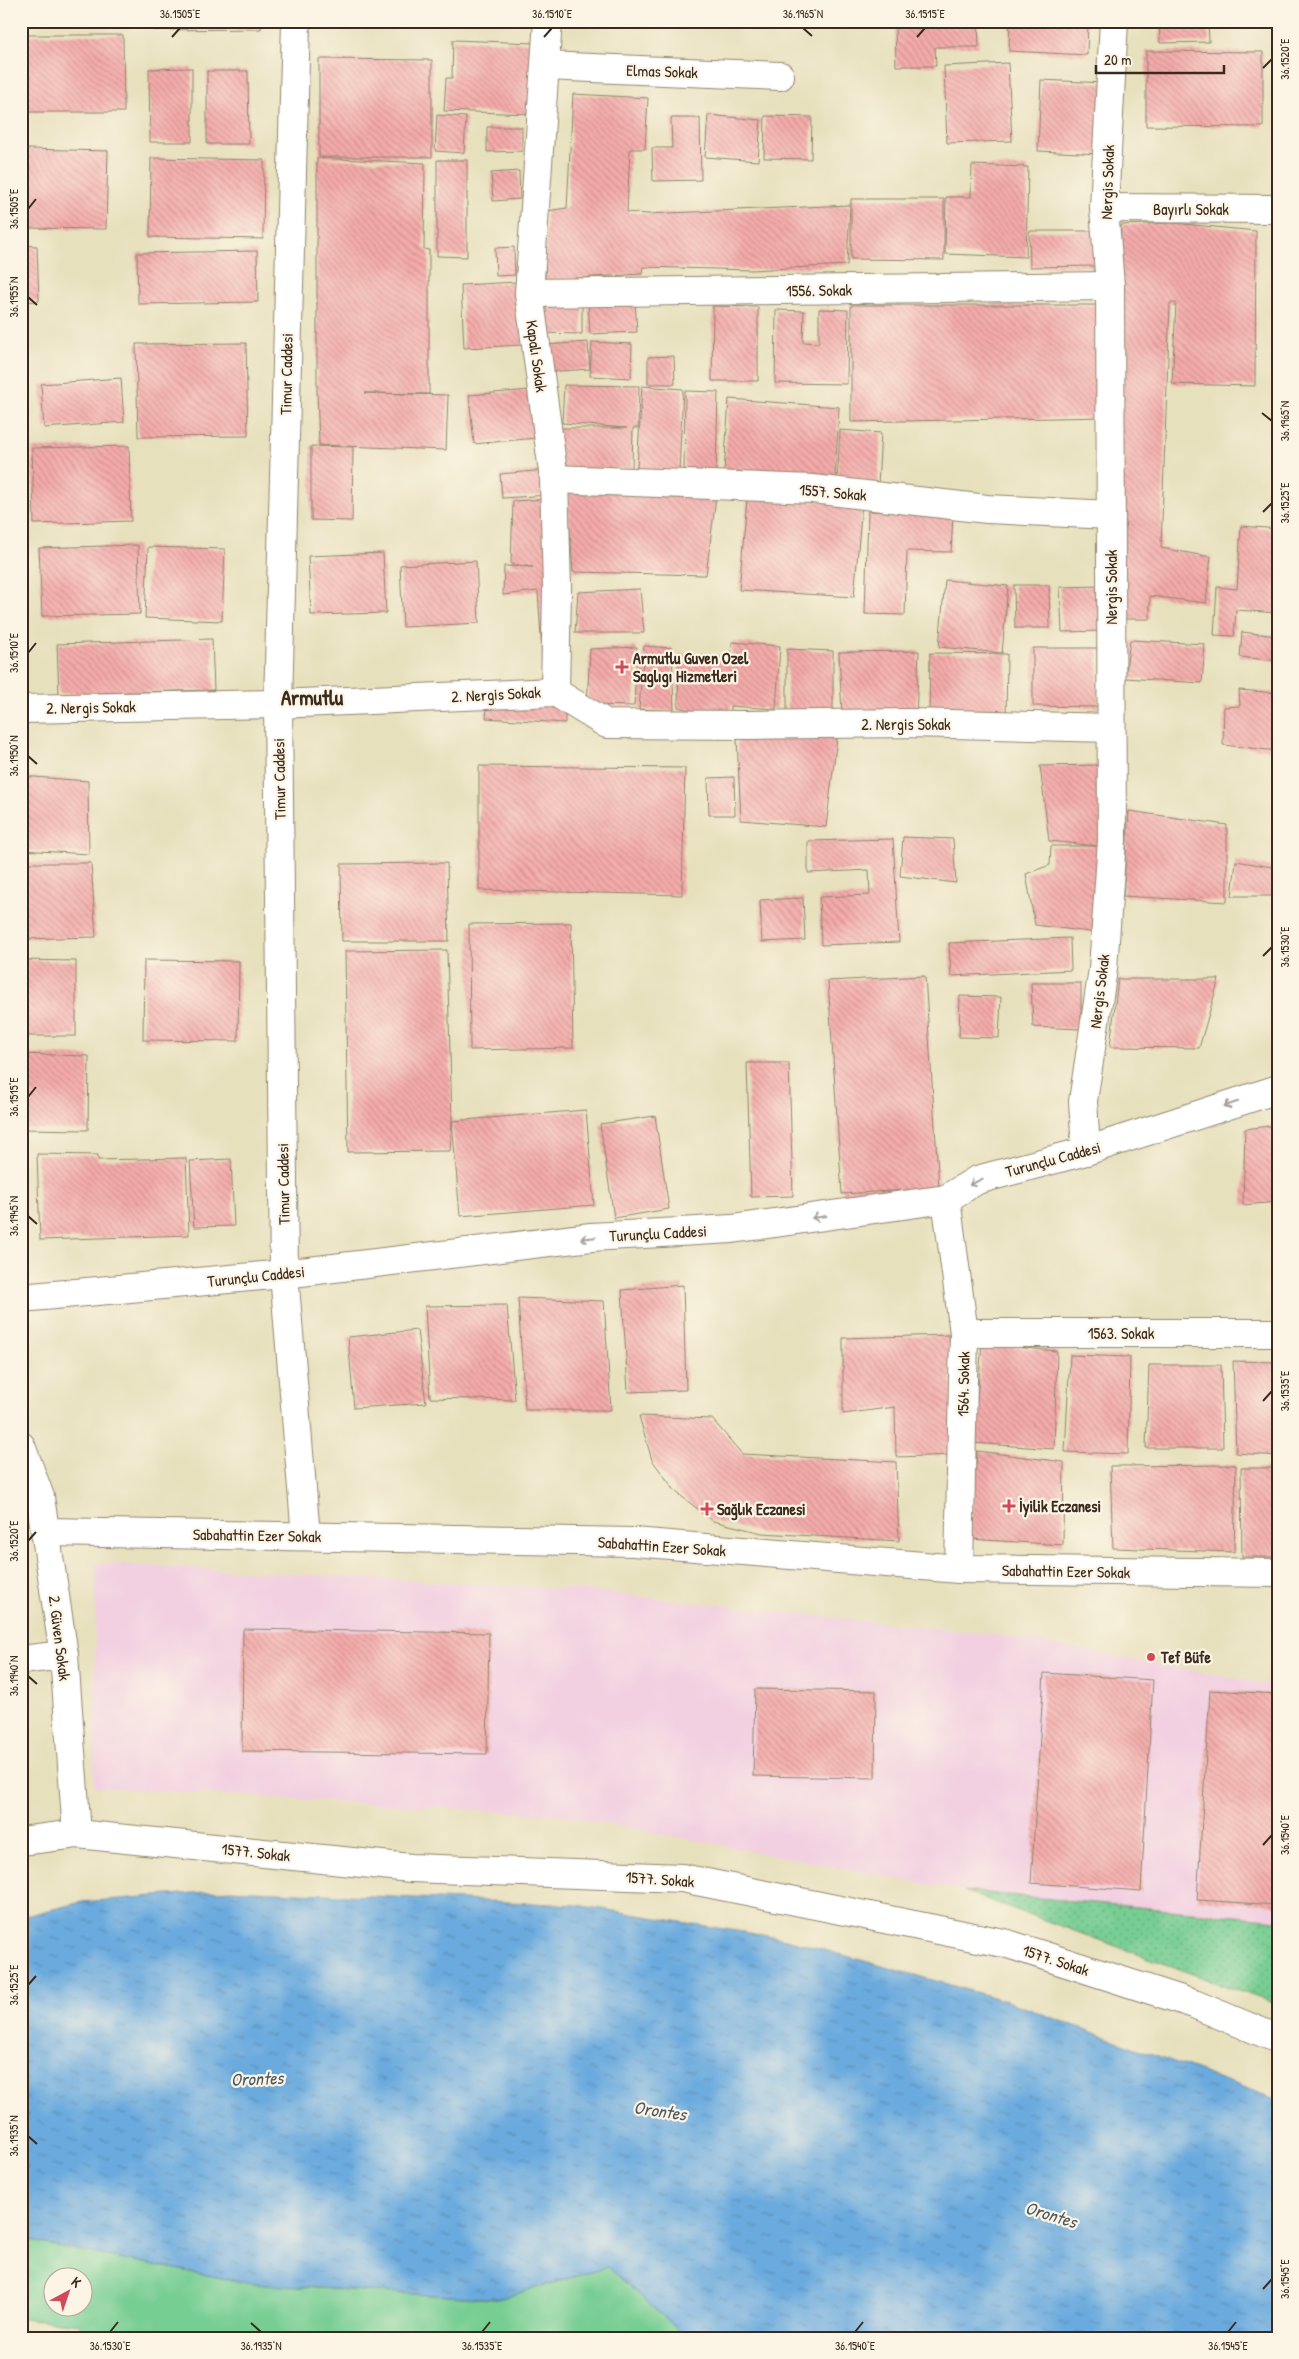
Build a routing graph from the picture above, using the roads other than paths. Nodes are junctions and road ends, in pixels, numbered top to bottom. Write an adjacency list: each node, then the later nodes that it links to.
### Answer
1 (296, 21): 13 (street, Timur Caddesi)
2 (548, 21): 4 (street, Kapalı Sokak)
3 (1114, 21): 6 (street, Nergis Sokak)
4 (545, 66): 5 (street, Elmas Sokak); 9 (street, Kapalı Sokak)
5 (780, 76)
6 (1104, 208): 7 (street, Bayırlı Sokak); 8 (street, Nergis Sokak)
7 (1278, 209)
8 (1110, 286): 9 (street, 1556. Sokak); 11 (street, Nergis Sokak)
9 (529, 293): 10 (street, Kapalı Sokak)
10 (554, 479): 11 (street, 1557. Sokak); 12 (street, Kapalı Sokak)
11 (1111, 515): 15 (street, Nergis Sokak)
12 (555, 692): 13 (street, 2. Nergis Sokak); 15 (street, 2. Nergis Sokak)
13 (278, 704): 14 (street, 2. Nergis Sokak); 19 (street, Timur Caddesi)
14 (21, 709)
15 (1111, 728): 17 (street, Nergis Sokak)
16 (1278, 1089): 17 (street, Turunçlu Caddesi, one-way to 17)
17 (1086, 1151): 18 (street, Turunçlu Caddesi, one-way to 18)
18 (946, 1199): 19 (street, Turunçlu Caddesi, one-way to 19); 21 (street, 1564. Sokak)
19 (284, 1274): 20 (street, Turunçlu Caddesi); 25 (street, Timur Caddesi)
20 (21, 1298)
21 (964, 1333): 22 (street, 1563. Sokak); 26 (street, 1564. Sokak)
22 (1278, 1333)
23 (21, 1446): 24 (street, 2. Güven Sokak)
24 (45, 1532): 25 (street, Sabahattin Ezer Sokak); 28 (street, 2. Güven Sokak)
25 (306, 1536): 26 (street, Sabahattin Ezer Sokak)
26 (959, 1569): 27 (street, Sabahattin Ezer Sokak)
27 (1278, 1573)
28 (64, 1654): 29 (street); 30 (street, 2. Güven Sokak)
29 (21, 1660)
30 (77, 1834): 31 (street, 1577. Sokak); 32 (street, 1577. Sokak)
31 (21, 1841)
32 (1278, 2039)

